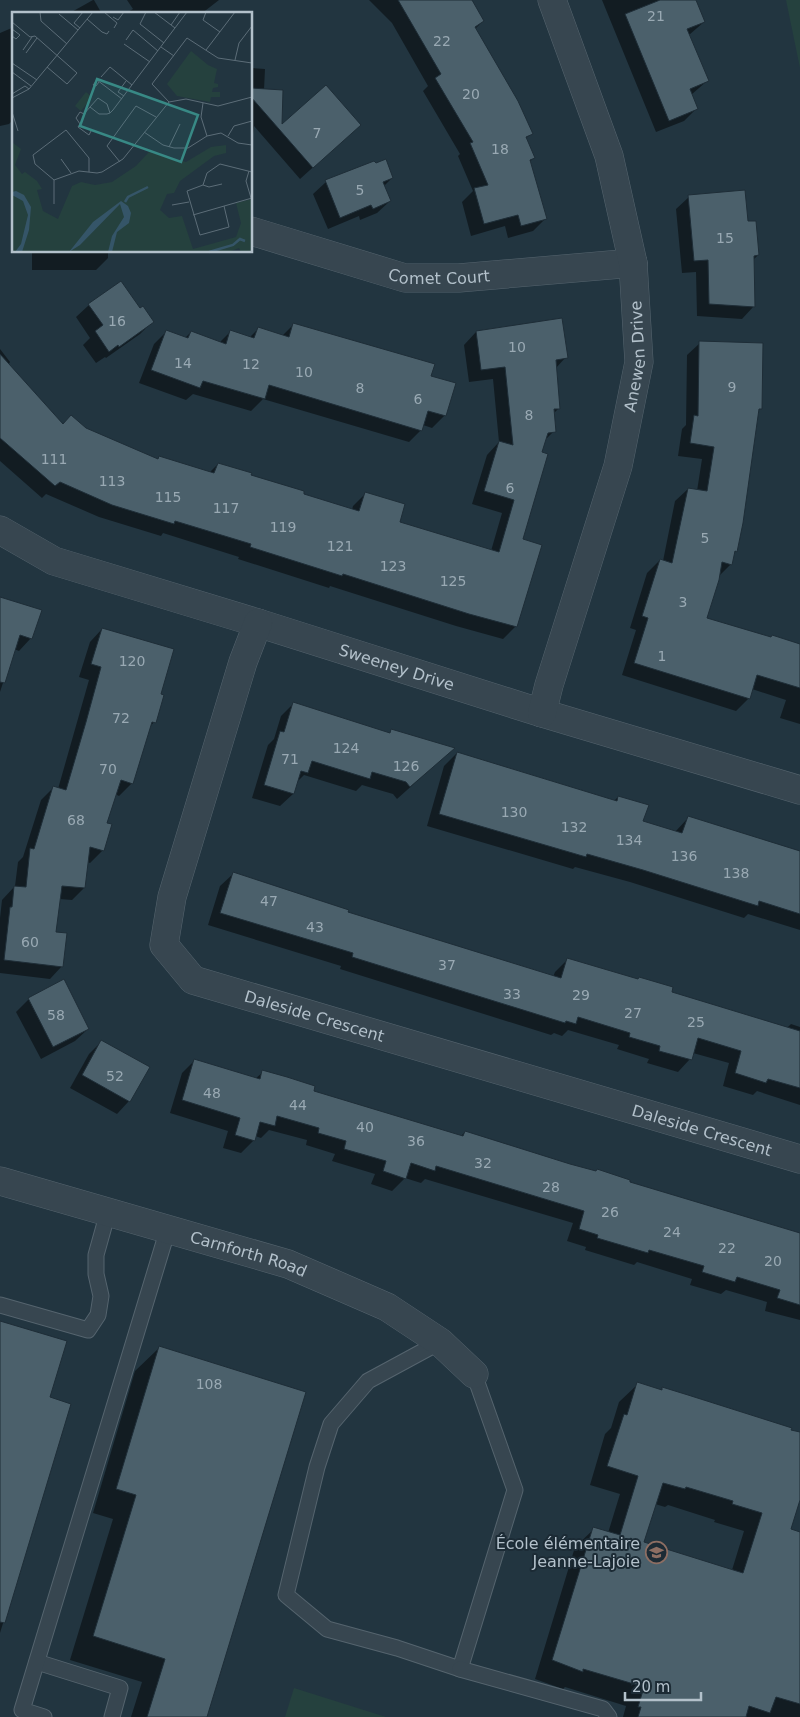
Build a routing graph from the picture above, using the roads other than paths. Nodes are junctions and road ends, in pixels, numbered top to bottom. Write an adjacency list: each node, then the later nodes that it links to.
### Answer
1 (552, 0): 3 (street, Anewen Drive)
2 (252, 231): 3 (street, Comet Court)
3 (633, 262): 6 (street, Anewen Drive)
4 (0, 530): 5 (street, Sweeney Drive)
5 (258, 623): 6 (street, Sweeney Drive); 8 (street, Daleside Crescent)
6 (542, 714): 7 (street, Sweeney Drive)
7 (800, 790)
8 (800, 1159)
9 (0, 1181): 10 (street, Carnforth Road)
10 (108, 1212): 11 (street, Carnforth Road); 12 (lane)
11 (168, 1229): 13 (street, Carnforth Road); 15 (lane)
12 (0, 1305)
13 (440, 1342): 14 (street, Carnforth Road); 16 (lane)
14 (474, 1374): 16 (lane)
15 (37, 1662): 17 (lane); 18 (lane)
16 (460, 1668): 19 (lane)
17 (44, 1717)
18 (112, 1717)
19 (609, 1717)

